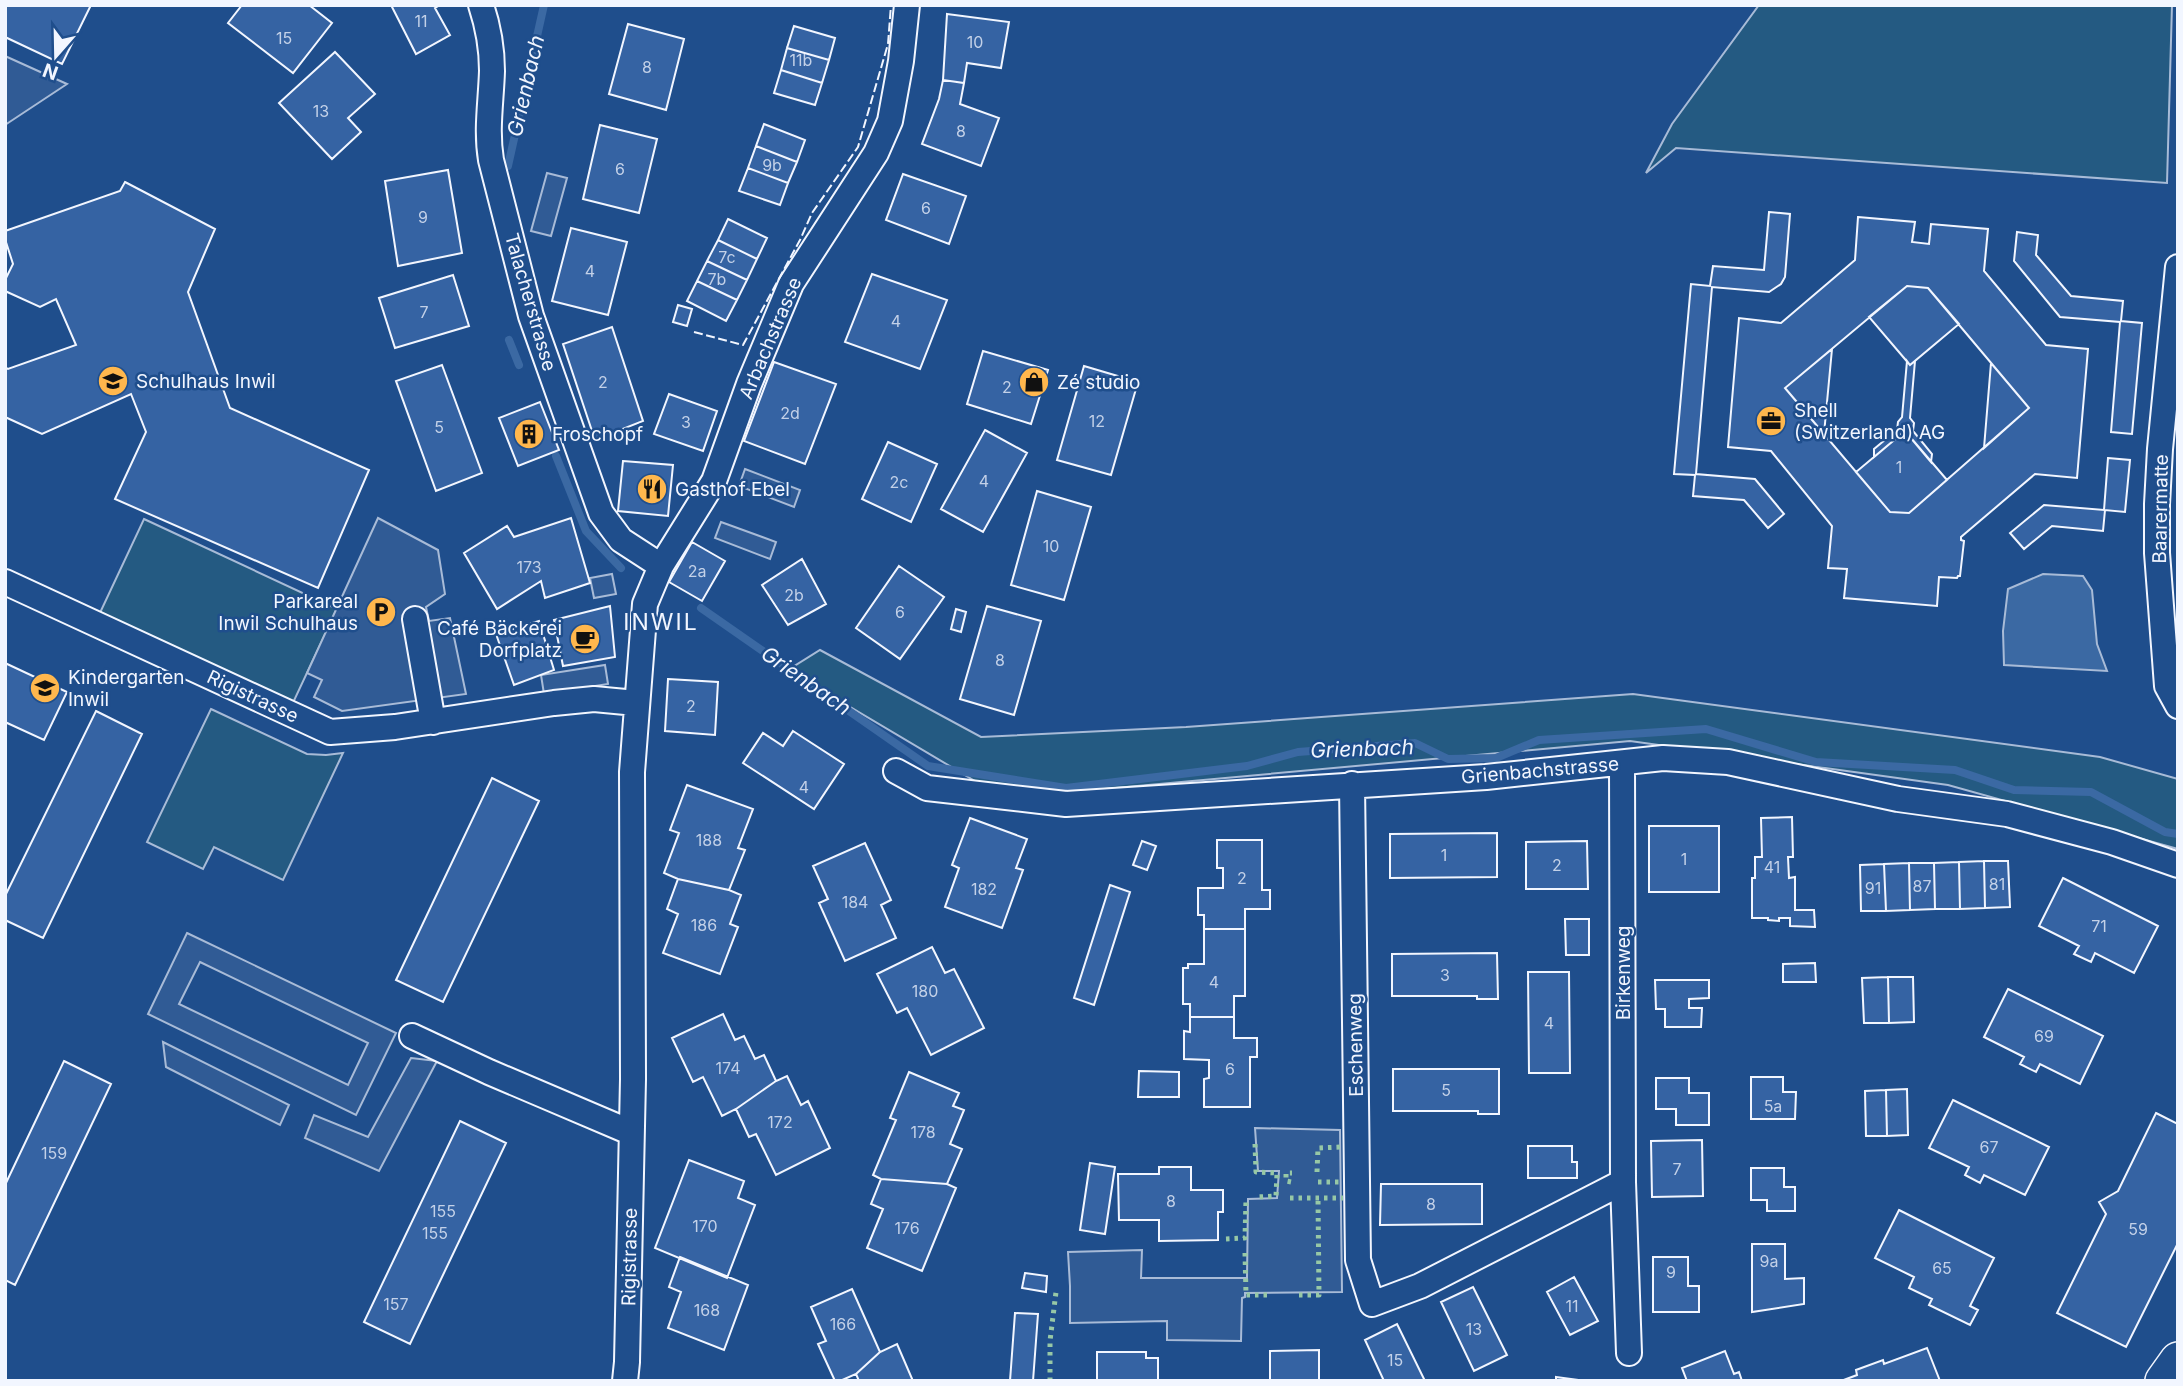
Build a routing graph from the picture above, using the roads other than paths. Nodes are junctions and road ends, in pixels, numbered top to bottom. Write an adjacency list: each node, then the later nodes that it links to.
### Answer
1 (481, 5): 4 (street, Talacherstrasse)
2 (907, 5): 4 (street, Arbachstrasse)
3 (2178, 267): 9 (street, Baarermatte)
4 (661, 566): 6 (street, Arbachstrasse)
5 (5, 582): 10 (street, Rigistrasse)
6 (649, 592): 8 (street, Rigistrasse)
7 (415, 619): 10 (street)
8 (636, 703): 10 (street, Rigistrasse); 16 (street, Rigistrasse)
9 (2178, 706)
10 (433, 722)
11 (1622, 763): 13 (street, Grienbachstrasse); 14 (street, Grienbachstrasse); 17 (street, Birkenweg)
12 (896, 771): 13 (street, Grienbachstrasse)
13 (1352, 784): 17 (street, Eschenweg)
14 (2178, 865)
15 (412, 1036): 16 (street)
16 (630, 1132): 20 (street, Rigistrasse)
17 (1623, 1182): 18 (street, Birkenweg)
18 (1629, 1353)
19 (2178, 1360): 21 (street)
20 (625, 1381)
21 (2163, 1381)

